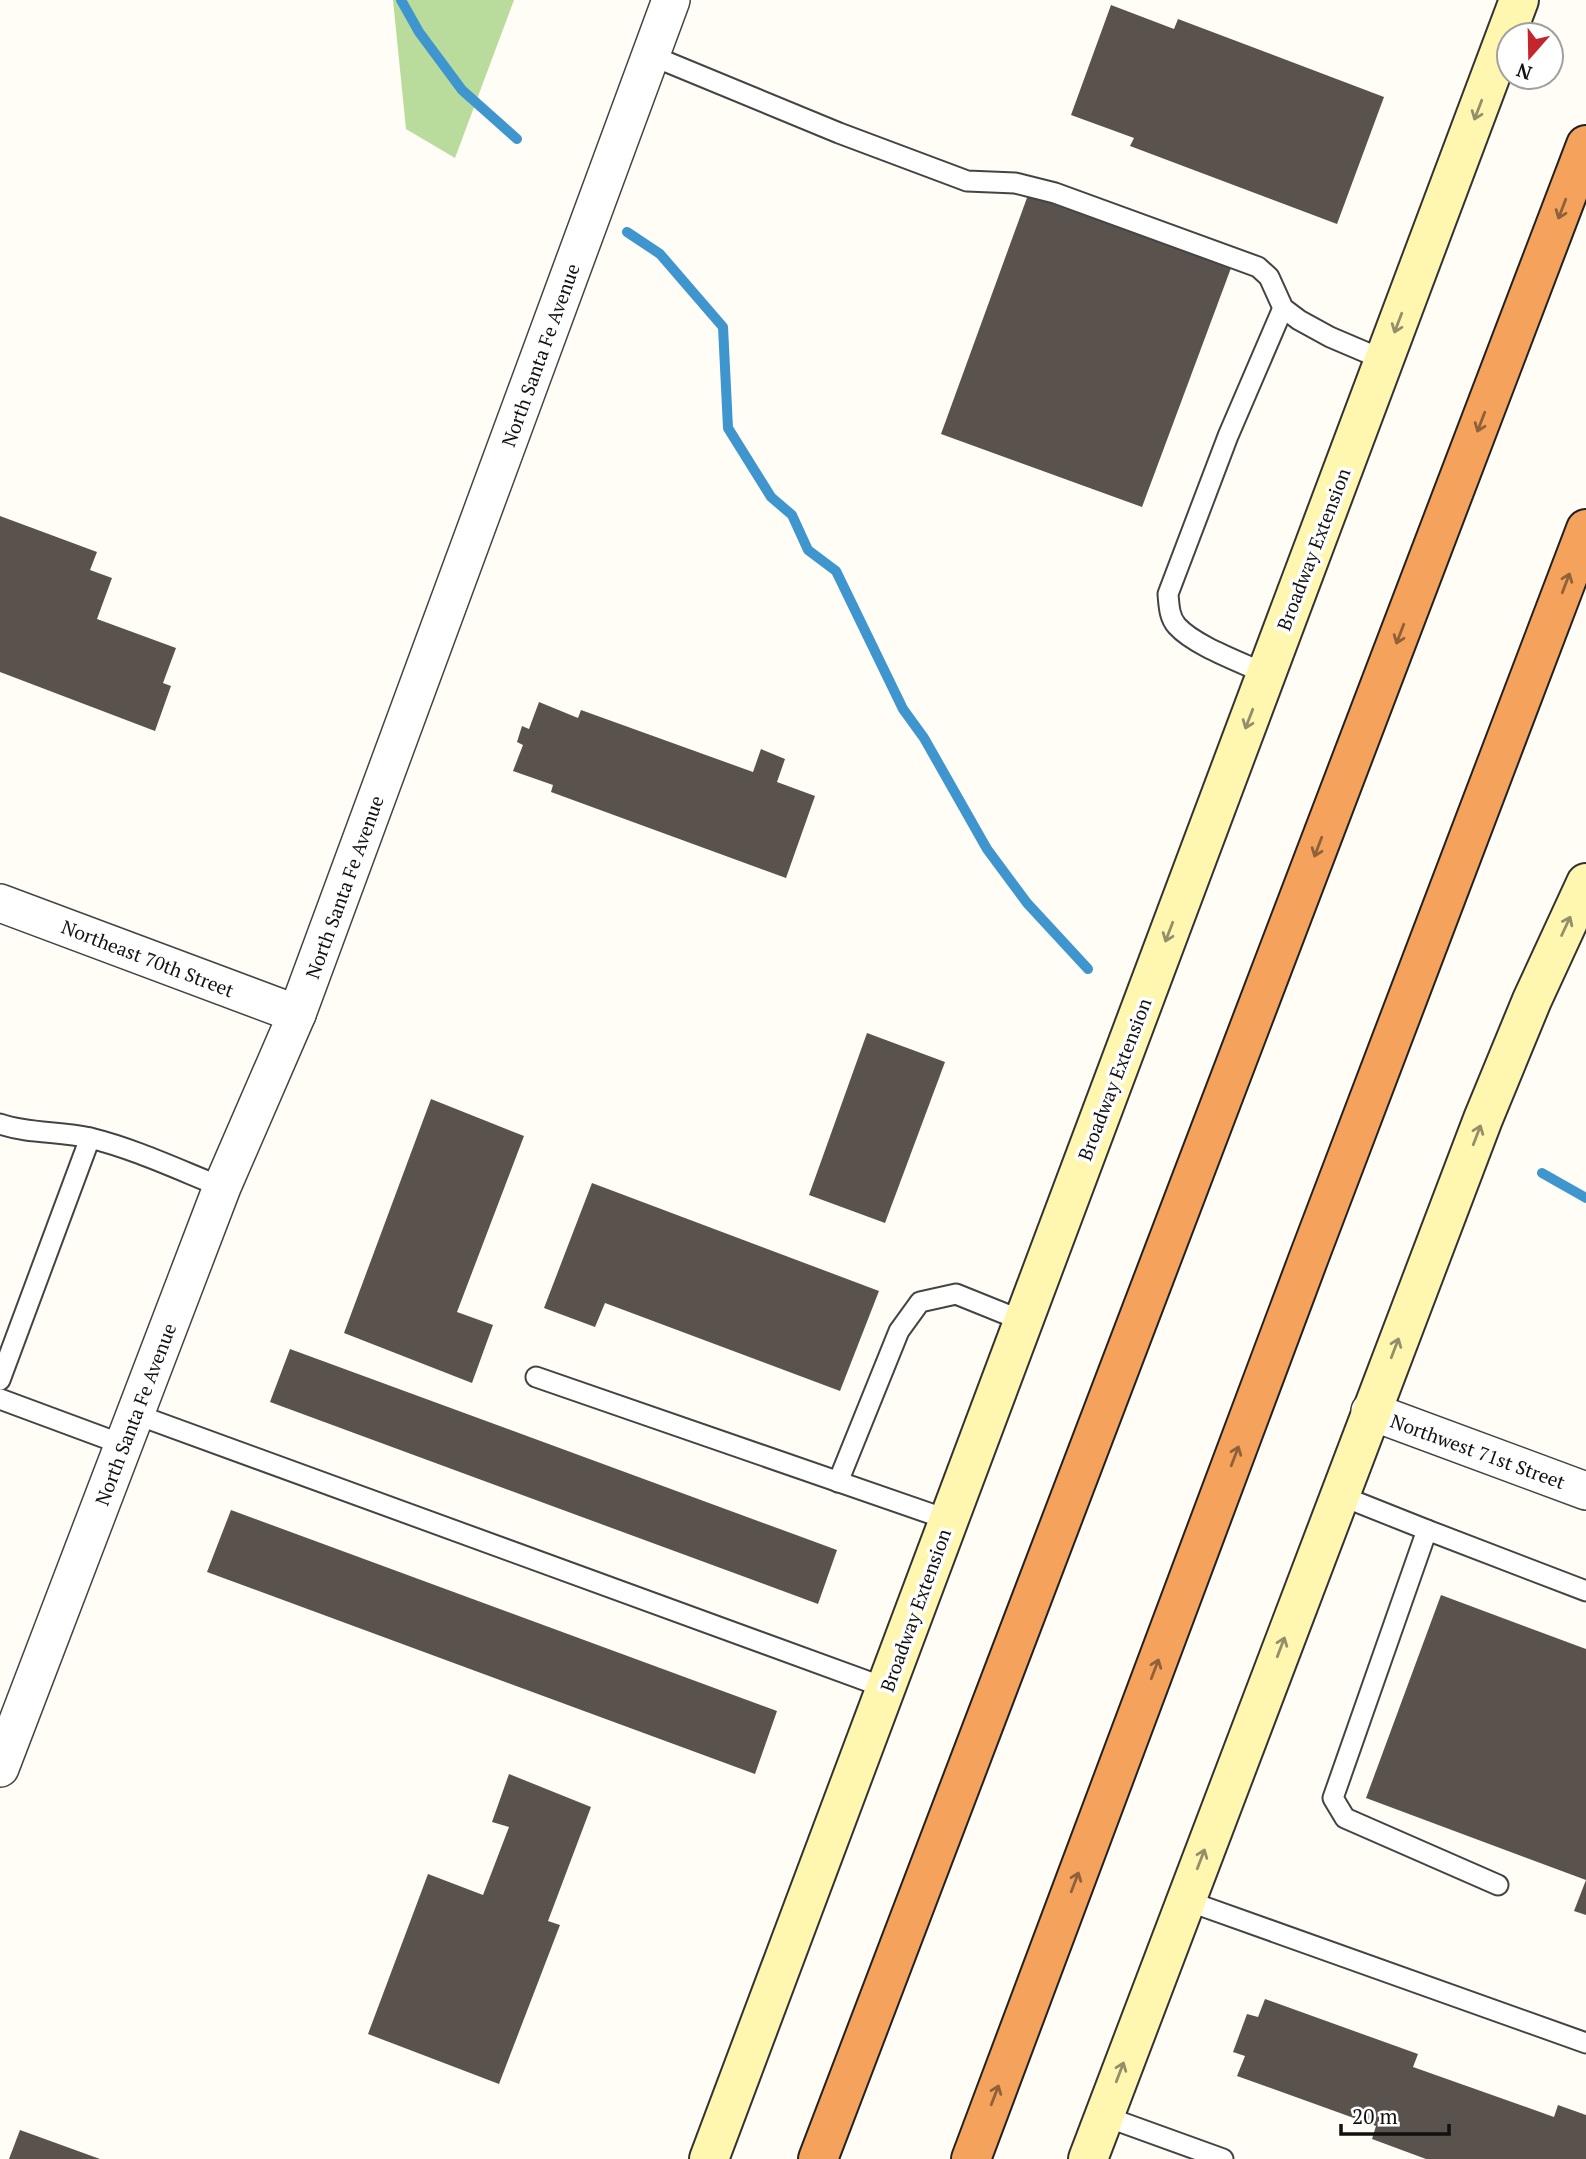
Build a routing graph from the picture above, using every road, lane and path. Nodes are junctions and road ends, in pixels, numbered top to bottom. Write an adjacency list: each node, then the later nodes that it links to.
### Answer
1 (671, 0): 3 (street, North Santa Fe Avenue)
2 (1519, 0): 6 (main road, Broadway Extension, one-way to 6)
3 (650, 55): 5 (lane); 13 (street, North Santa Fe Avenue)
4 (1586, 145): 36 (highway, one-way to 36)
5 (1283, 308): 6 (lane); 9 (lane)
6 (1384, 360): 9 (main road, Broadway Extension)
7 (1586, 529): 10 (highway, one-way to 7)
8 (1586, 607): 10 (highway)
9 (1266, 674): 17 (main road, Broadway Extension, one-way to 17)
10 (1525, 693): 37 (highway, one-way to 10)
11 (1586, 883): 21 (main road, one-way to 11)
12 (0, 903): 13 (street, Northeast 70th Street)
13 (297, 1014): 16 (street, North Santa Fe Avenue)
14 (0, 1124): 15 (lane)
15 (90, 1138): 16 (lane); 19 (lane)
16 (222, 1187): 22 (street, North Santa Fe Avenue)
17 (1023, 1321): 23 (lane); 26 (main road, Broadway Extension)
18 (536, 1377): 23 (lane)
19 (0, 1380)
20 (0, 1399): 22 (lane)
21 (1370, 1411): 24 (street, Northwest 71st Street); 25 (main road)
22 (130, 1429): 29 (lane); 30 (street, North Santa Fe Avenue)
23 (838, 1482): 26 (lane)
24 (1586, 1491)
25 (1339, 1495): 27 (lane); 32 (main road, one-way to 25)
26 (949, 1520): 29 (main road, Broadway Extension)
27 (1427, 1530): 28 (lane); 31 (lane)
28 (1586, 1591)
29 (886, 1688): 35 (main road, Broadway Extension)
30 (0, 1768)
31 (1499, 1885)
32 (1185, 1900): 33 (lane); 34 (main road, one-way to 32)
33 (1586, 2043)
34 (1104, 2116): 38 (main road); 39 (lane)
35 (709, 2159)
36 (818, 2159)
37 (971, 2159)
38 (1087, 2159)
39 (1223, 2159)

